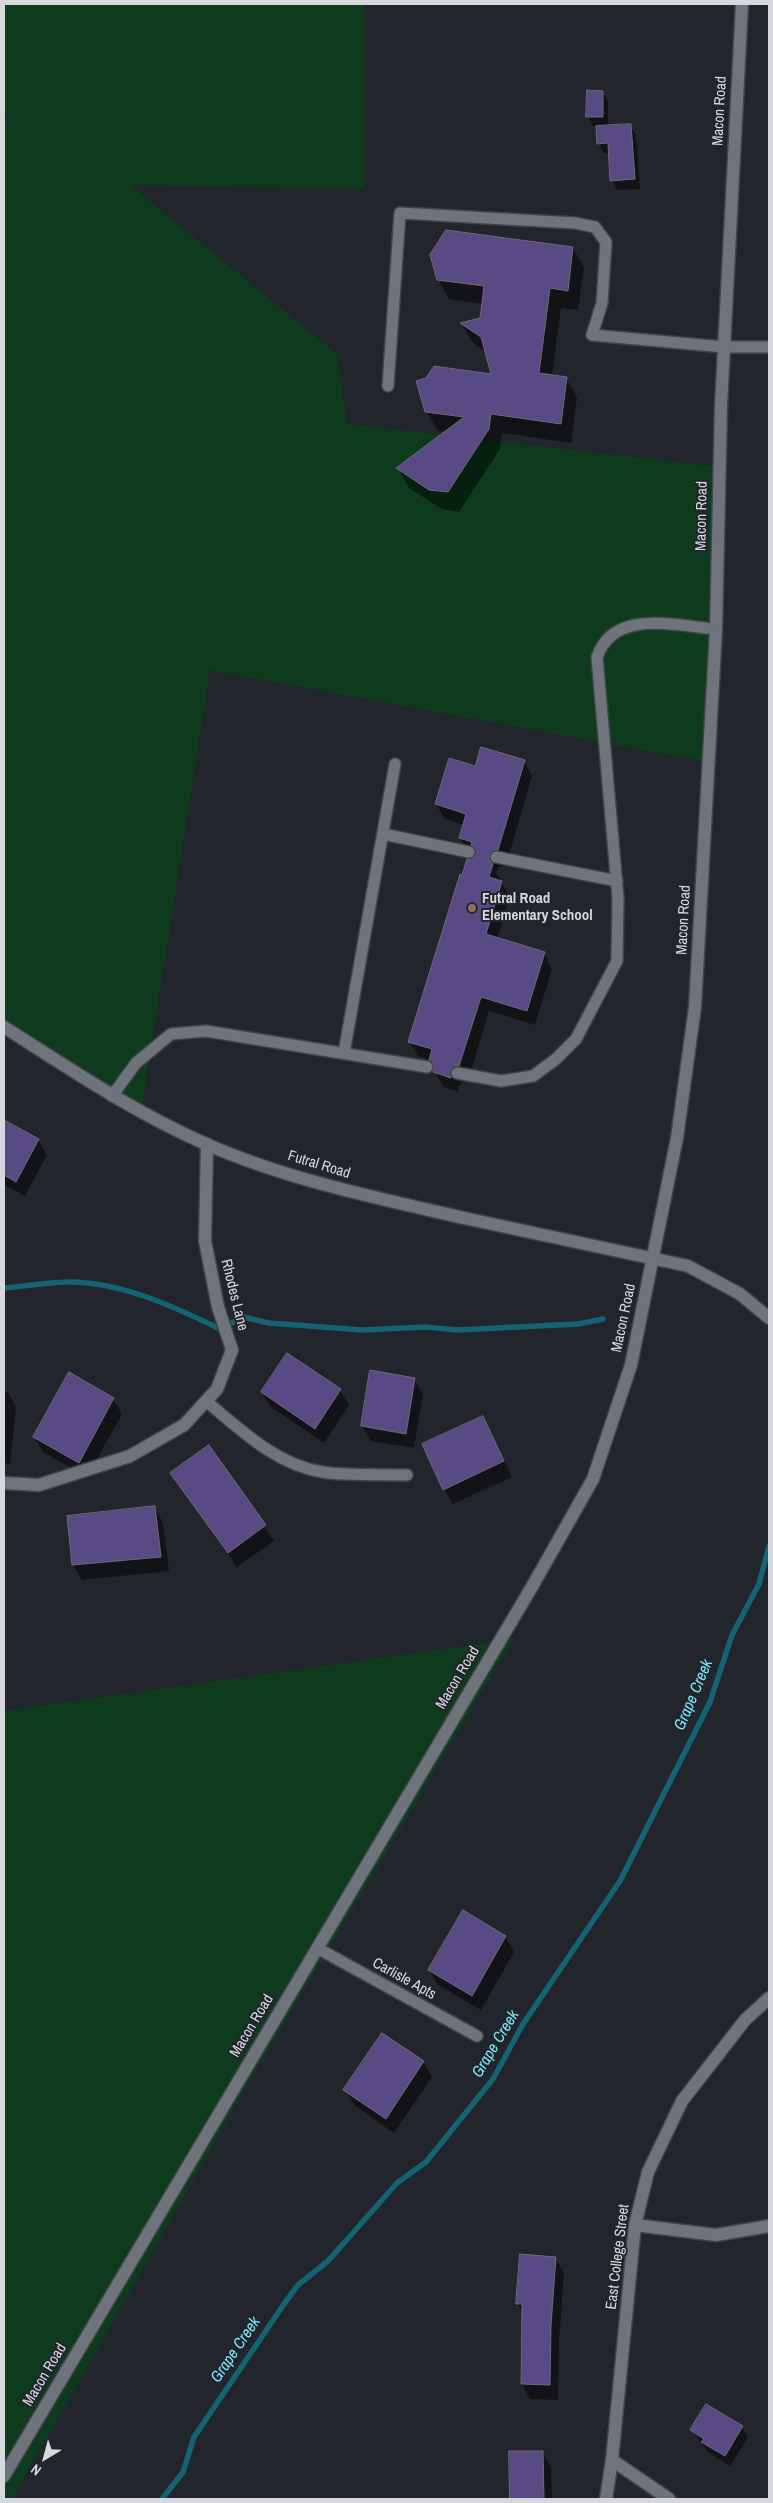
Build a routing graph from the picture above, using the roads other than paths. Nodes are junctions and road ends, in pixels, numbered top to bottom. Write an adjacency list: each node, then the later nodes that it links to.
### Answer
1 (742, 4): 2 (main road, Macon Road)
2 (724, 347): 3 (lane); 4 (lane); 5 (main road, Macon Road)
3 (769, 348)
4 (388, 386)
5 (716, 629): 10 (lane); 17 (main road, Macon Road)
6 (395, 764): 7 (lane)
7 (383, 834): 8 (lane); 12 (lane)
8 (469, 852)
9 (496, 857): 10 (lane)
10 (617, 881): 14 (lane)
11 (4, 1027): 15 (main road, Futral Road)
12 (344, 1053): 13 (lane); 15 (lane)
13 (427, 1067)
14 (457, 1073)
15 (112, 1096): 16 (main road, Futral Road)
16 (207, 1144): 17 (main road, Futral Road); 19 (main road, Rhodes Lane)
17 (654, 1258): 18 (main road, Futral Road); 22 (main road, Macon Road)
18 (769, 1318)
19 (206, 1401): 20 (lane); 21 (main road, Rhodes Lane)
20 (407, 1475)
21 (4, 1483)
22 (317, 1948): 24 (lane, Carlisle Apts); 28 (main road, Macon Road)
23 (769, 1998): 25 (main road, East College Street)
24 (477, 2036)
25 (636, 2225): 26 (main road); 27 (main road, East College Street)
26 (769, 2226)
27 (612, 2460): 29 (main road, East College Street); 30 (main road)
28 (4, 2476)
29 (606, 2499)
30 (669, 2499)

